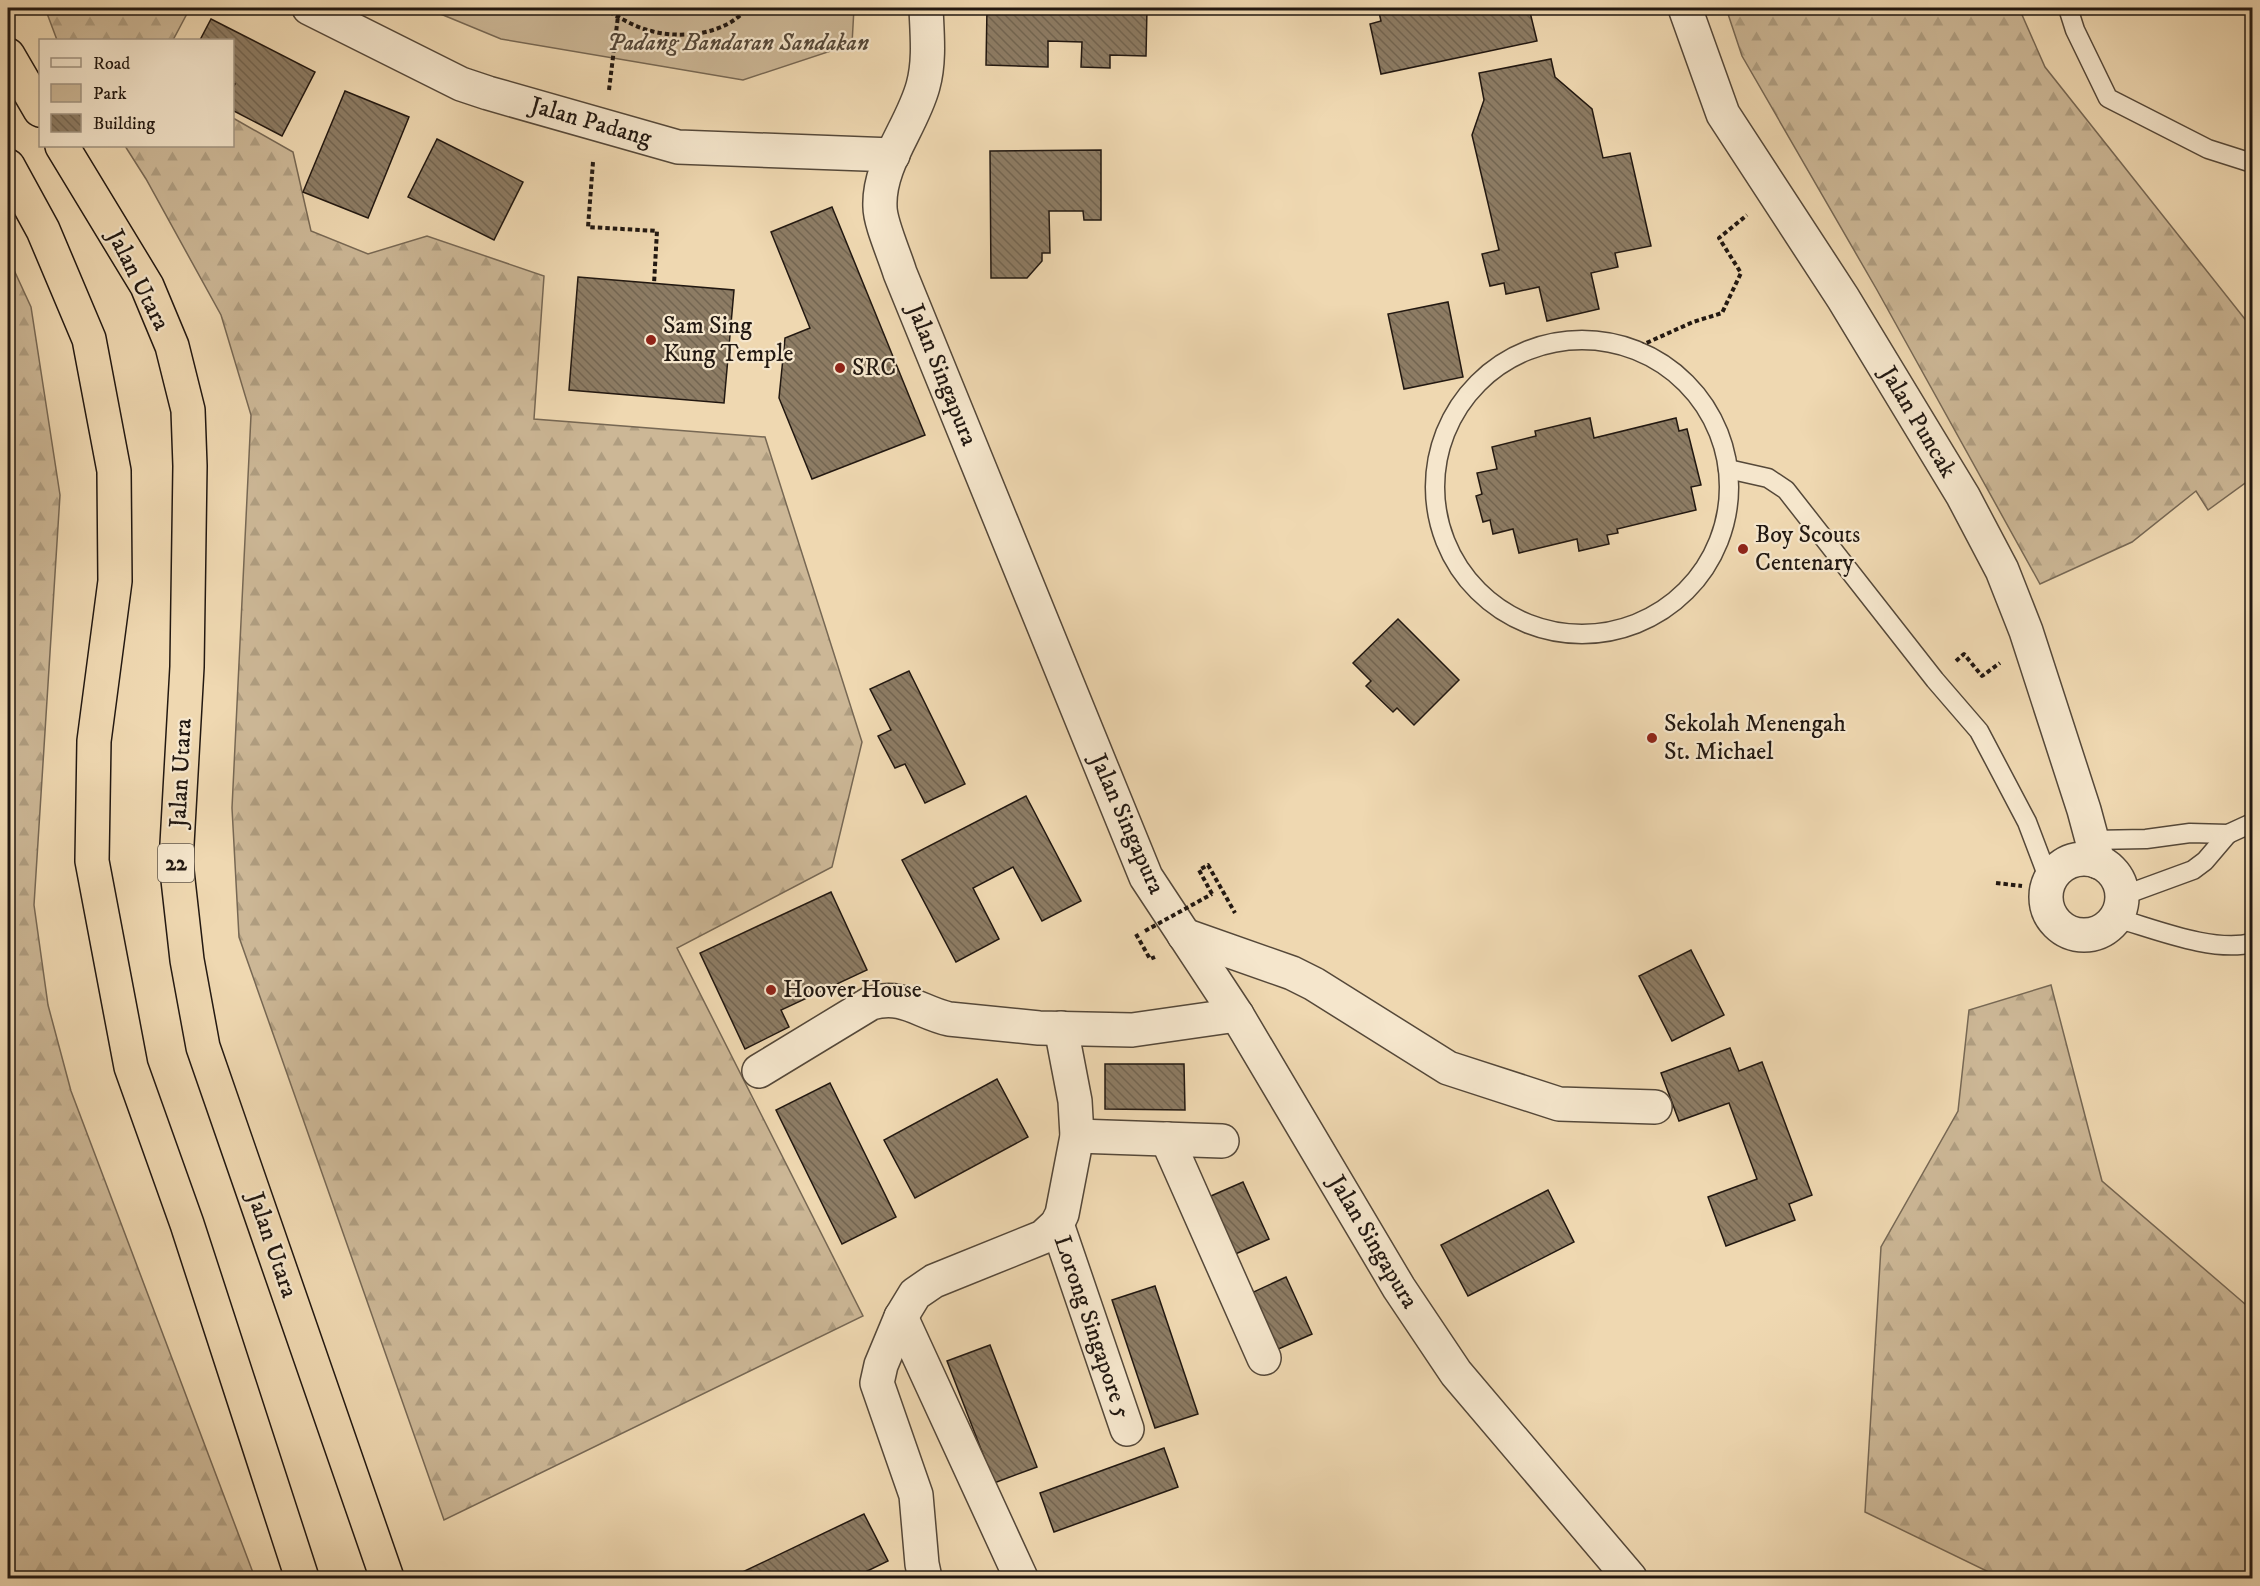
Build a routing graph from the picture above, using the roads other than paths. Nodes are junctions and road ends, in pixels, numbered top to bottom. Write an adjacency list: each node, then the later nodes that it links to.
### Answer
1 (309, 8): 8 (street, Jalan Padang)
2 (926, 8): 8 (street, Jalan Singapura)
3 (1685, 8): 14 (street, Jalan Puncak)
4 (2068, 8): 9 (lane)
5 (8, 55): 6 (highway)
6 (39, 108)
7 (63, 147): 31 (highway, Jalan Utara / 22)
8 (893, 155): 17 (street, Jalan Singapura)
9 (2253, 163)
10 (8, 166): 30 (highway)
11 (1728, 469): 11 (lane); 15 (lane)
12 (2253, 824): 13 (lane)
13 (2228, 834): 14 (lane); 16 (lane)
14 (2095, 851): 15 (street); 16 (street, Jalan Puncak)
15 (2049, 880): 16 (street)
16 (2119, 907): 18 (lane)
17 (1184, 935): 19 (street, Jalan Singapura); 22 (street)
18 (2253, 943)
19 (1237, 1015): 20 (street); 34 (street, Jalan Singapura)
20 (1061, 1028): 21 (street); 23 (street)
21 (759, 1071)
22 (1655, 1107)
23 (1077, 1136): 24 (street); 26 (street)
24 (1167, 1139): 25 (street); 28 (street)
25 (1222, 1141)
26 (1057, 1224): 27 (street); 29 (street, Lorong Singapore 5)
27 (901, 1317): 32 (street); 33 (street)
28 (1264, 1358)
29 (1127, 1430)
30 (302, 1578)
31 (387, 1578)
32 (925, 1578)
33 (1021, 1578)
34 (1630, 1578)

